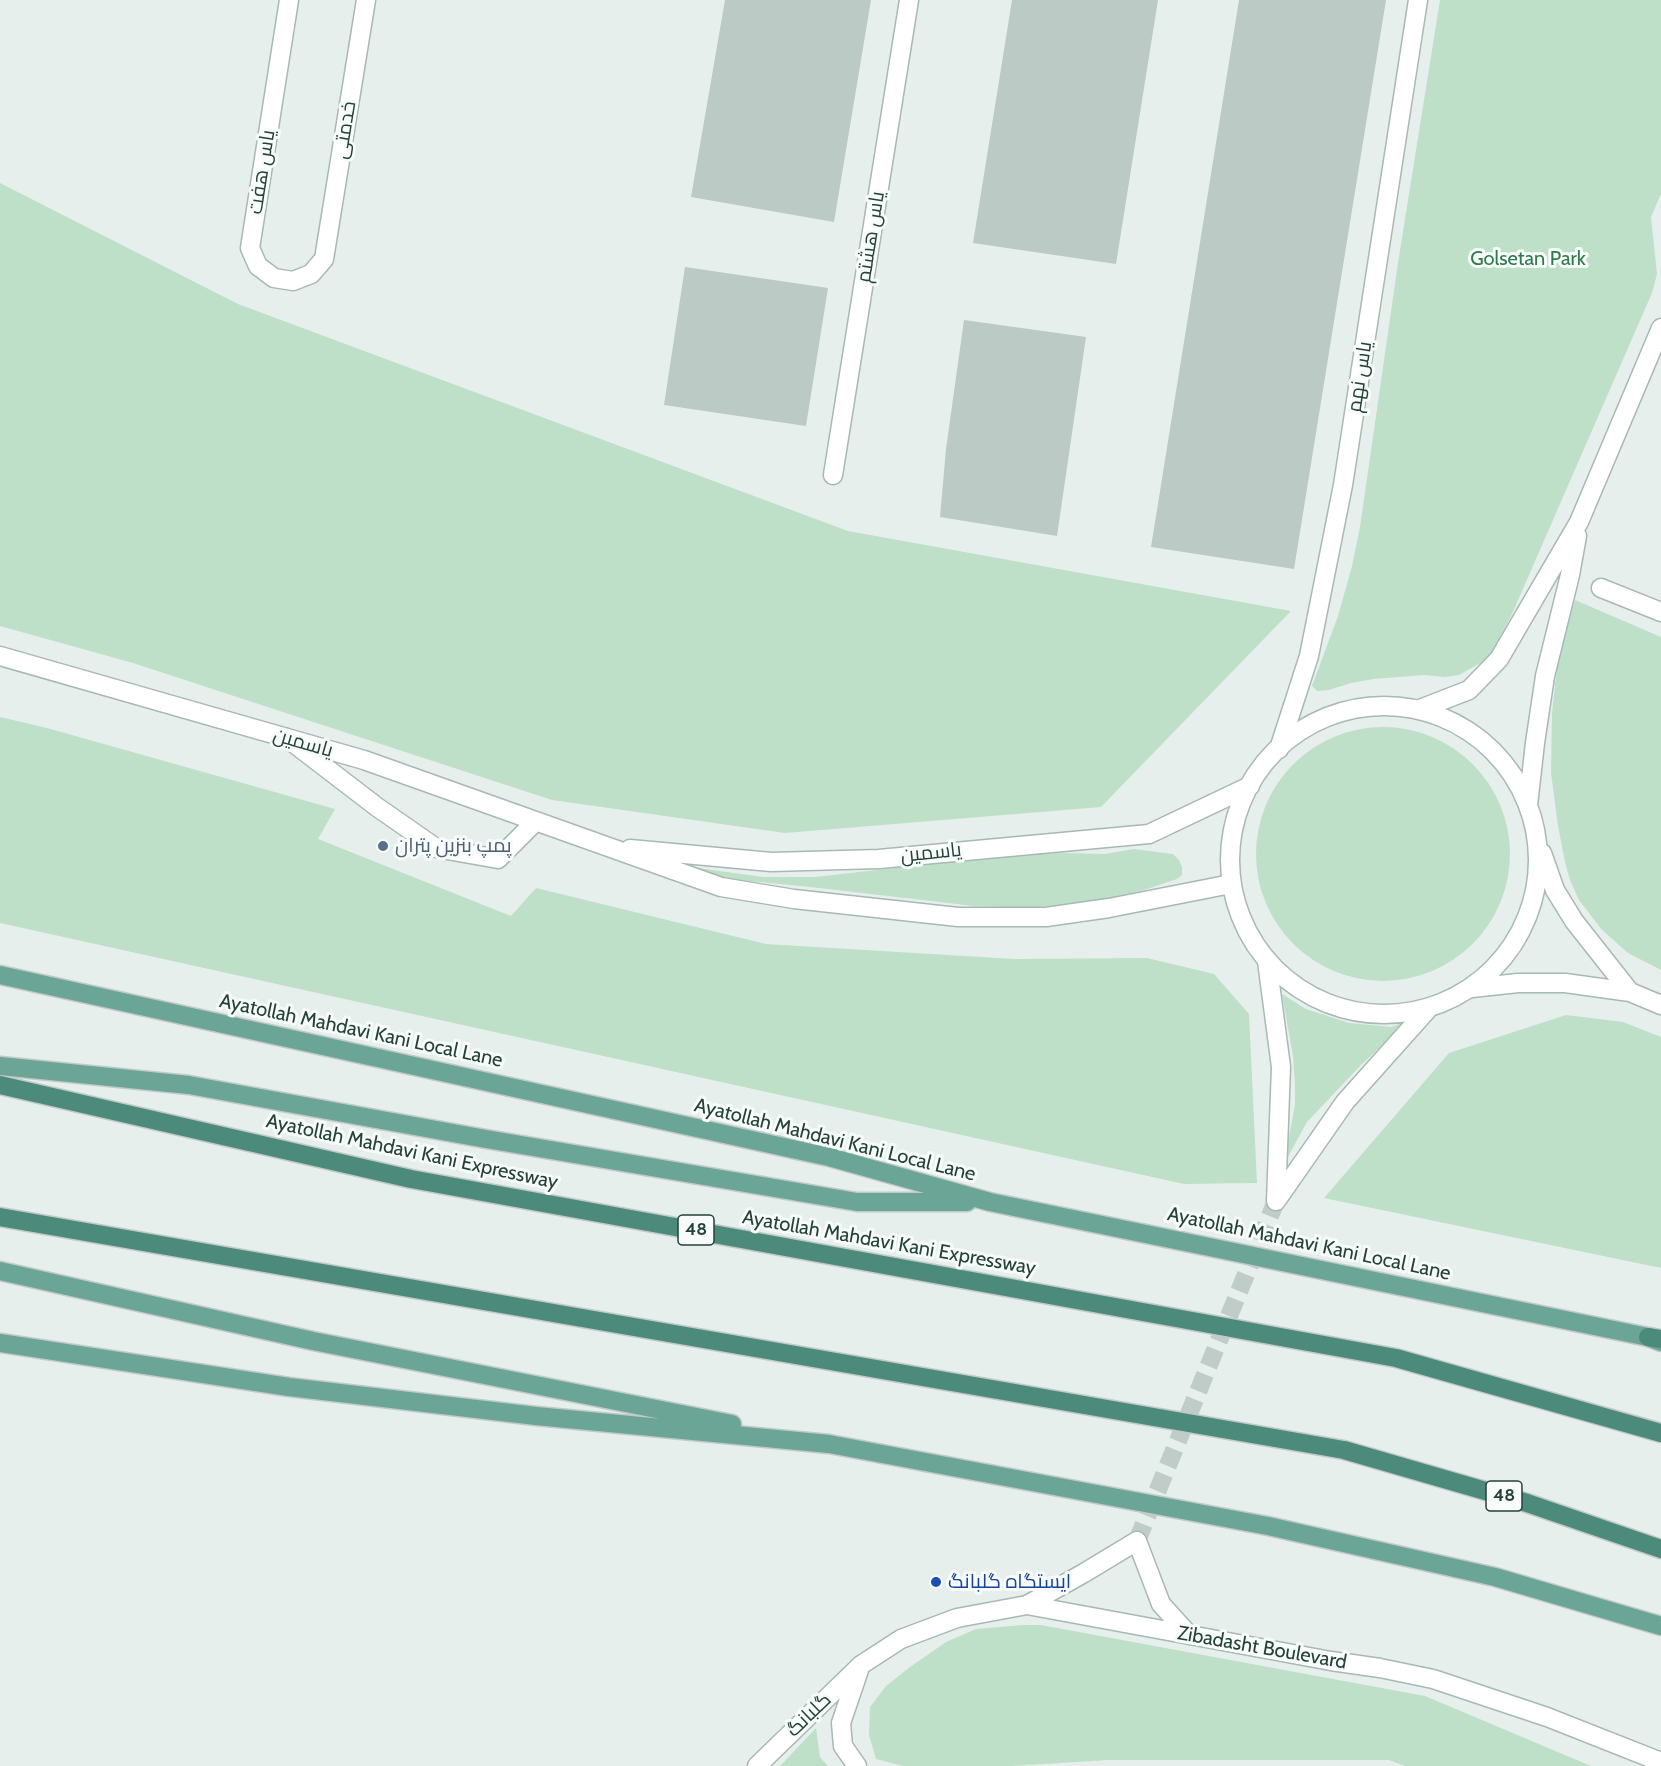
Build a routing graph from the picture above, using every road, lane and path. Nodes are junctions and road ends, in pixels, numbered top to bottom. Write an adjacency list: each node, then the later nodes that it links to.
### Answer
1 (289, 0): 5 (street, یاس هفت)
2 (366, 0): 5 (street, خدمتی)
3 (909, 0): 7 (street, یاس هشتم)
4 (1418, 0): 14 (street, یاس نهم)
5 (324, 259)
6 (1661, 328): 8 (street)
7 (833, 475)
8 (1579, 522): 12 (street); 16 (street)
9 (1601, 588): 10 (street)
10 (1661, 612)
11 (0, 656): 13 (street, یاسمین)
12 (1420, 709): 14 (street); 16 (street)
13 (287, 738): 17 (street, یاسمین); 17 (street)
14 (1279, 749): 15 (street)
15 (1250, 786): 19 (street, یاسمین); 20 (street)
16 (1528, 805): 18 (street)
17 (535, 822): 19 (street, یاسمین)
18 (1538, 843): 23 (street); 24 (street)
19 (601, 846): 20 (street, یاسمین)
20 (1231, 885): 21 (street)
21 (1267, 961): 26 (street); 26 (street)
22 (0, 975): 29 (main road, Ayatollah Mahdavi Kani Local Lane)
23 (1472, 988): 24 (street); 26 (street)
24 (1630, 992): 25 (street)
25 (1661, 1005)
26 (1428, 1009)
27 (0, 1066): 29 (main road)
28 (0, 1085): 34 (highway, Ayatollah Mahdavi Kani Expressway / 48)
29 (990, 1202): 32 (main road, Ayatollah Mahdavi Kani Local Lane)
30 (0, 1217): 36 (highway, 48)
31 (0, 1271): 35 (main road)
32 (1656, 1339)
33 (0, 1342): 35 (main road)
34 (1661, 1433)
35 (829, 1444): 38 (main road)
36 (1661, 1549)
37 (1028, 1605): 39 (street, Zibadasht Boulevard); 39 (street); 40 (street, Zibadasht Boulevard)
38 (1661, 1626)
39 (1189, 1635): 41 (street, Zibadasht Boulevard)
40 (861, 1665): 42 (street, گلبانگ); 43 (street)
41 (1661, 1762)
42 (756, 1766)
43 (857, 1766)

